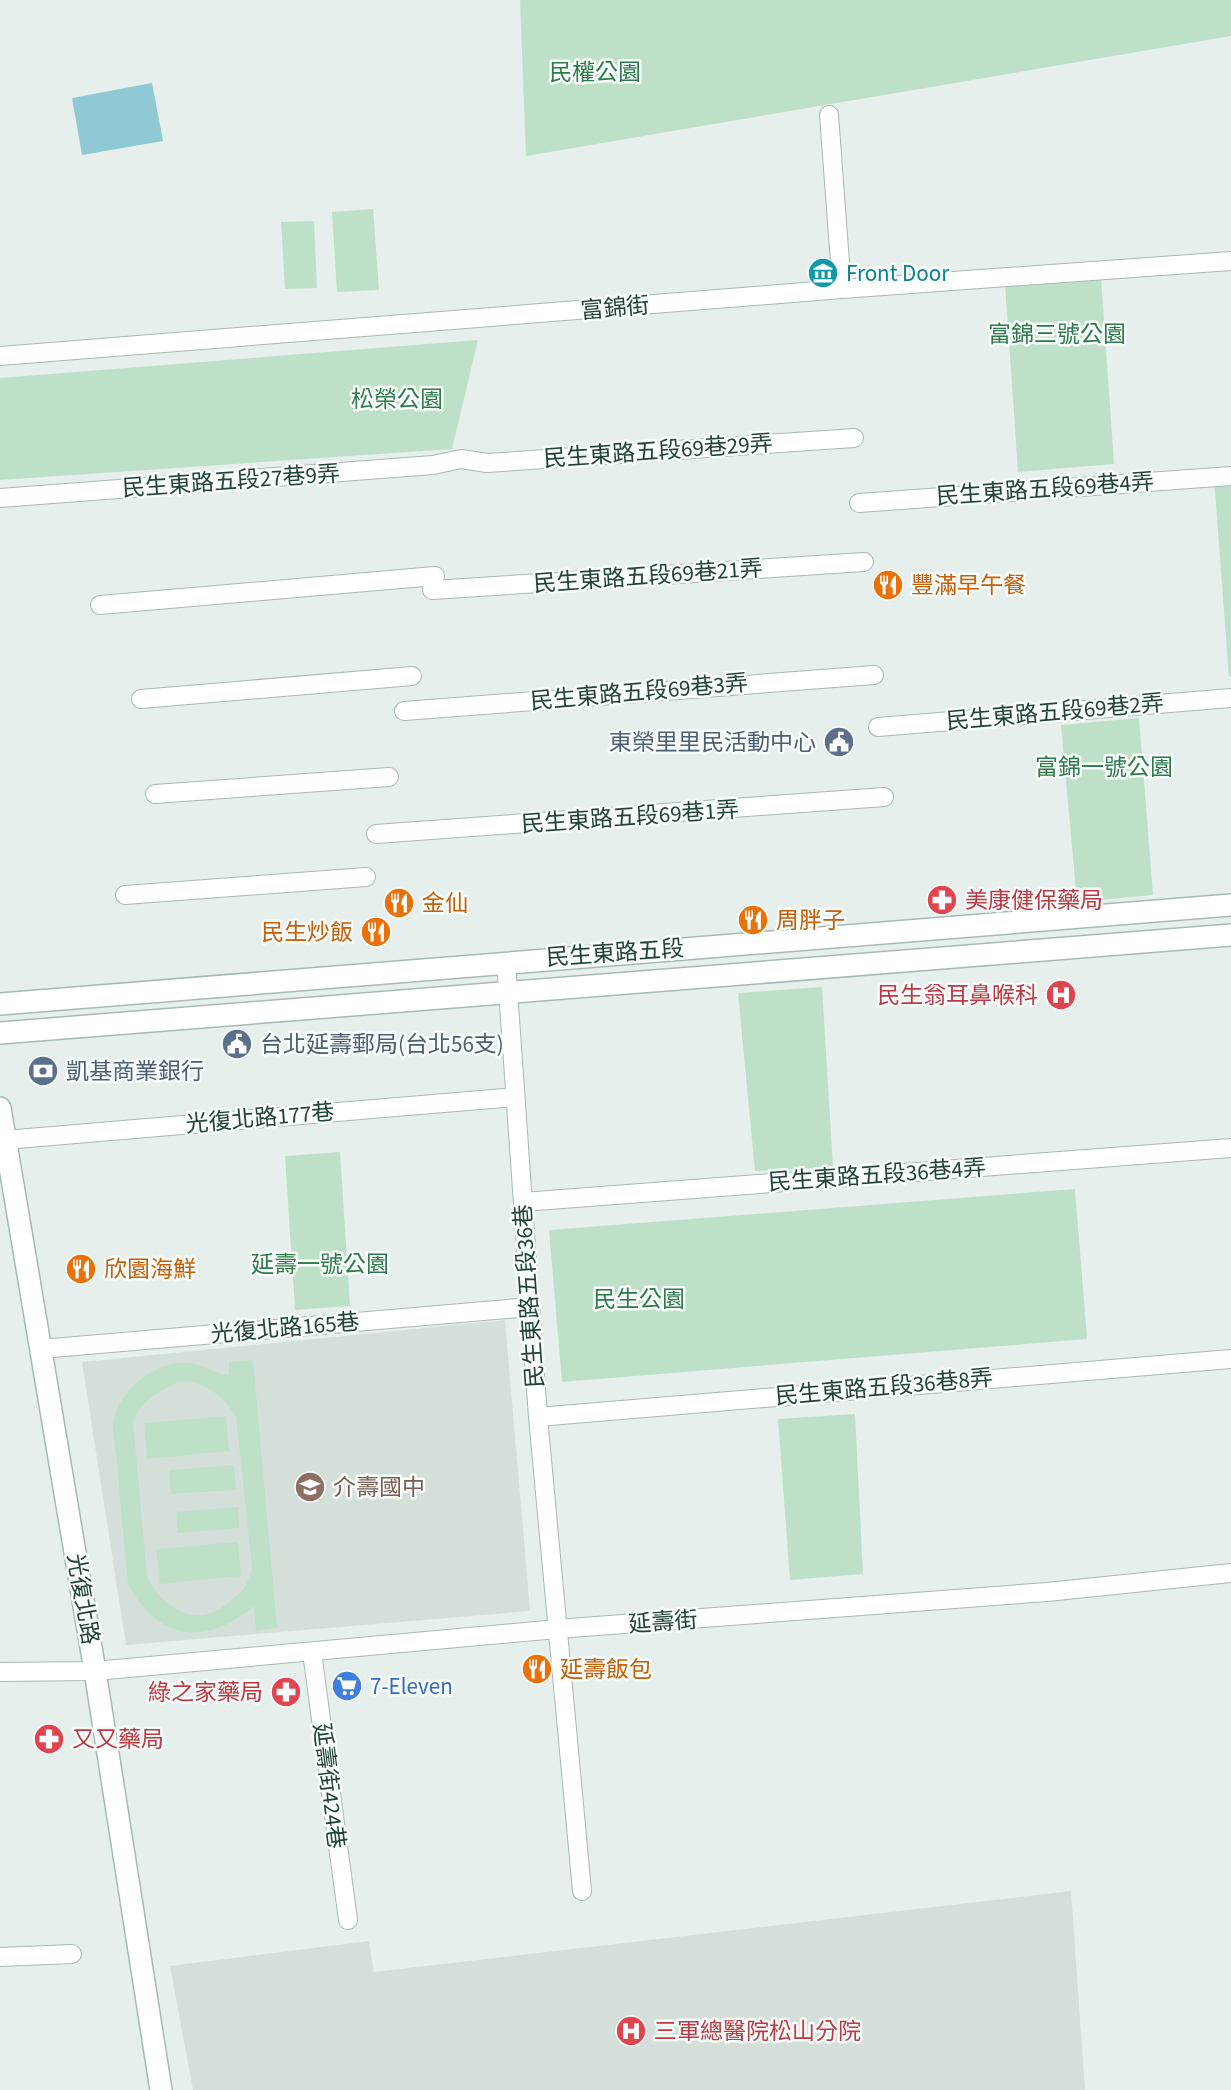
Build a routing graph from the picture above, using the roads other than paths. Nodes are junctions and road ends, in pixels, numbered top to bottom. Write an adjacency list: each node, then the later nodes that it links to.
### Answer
1 (829, 115): 3 (street)
2 (1231, 261): 3 (street, 富錦街)
3 (842, 289): 4 (street, 富錦街)
4 (0, 355)
5 (854, 438): 6 (street, 民生東路五段69巷29弄)
6 (461, 459): 8 (street, 民生東路五段27巷9弄)
7 (1231, 476): 9 (street, 民生東路五段69巷4弄)
8 (0, 498)
9 (859, 503)
10 (864, 562): 11 (street, 民生東路五段69巷21弄)
11 (100, 605)
12 (874, 675): 16 (street, 民生東路五段69巷3弄)
13 (412, 676): 15 (street)
14 (1231, 698): 17 (street, 民生東路五段69巷2弄)
15 (141, 699)
16 (404, 711)
17 (878, 727)
18 (389, 777): 19 (street)
19 (155, 794)
20 (884, 797): 21 (street, 民生東路五段69巷1弄)
21 (376, 834)
22 (366, 877): 23 (street)
23 (125, 895)
24 (1231, 905): 26 (street, 民生東路五段)
25 (1231, 934): 27 (street, 民生東路五段)
26 (506, 962): 27 (street, 民生東路五段36巷); 28 (street, 民生東路五段)
27 (508, 992): 29 (street, 民生東路五段); 30 (street, 民生東路五段36巷)
28 (0, 1004)
29 (0, 1033)
30 (515, 1097): 32 (street, 光復北路177巷); 34 (street, 民生東路五段36巷)
31 (0, 1108): 32 (street, 光復北路)
32 (5, 1140): 36 (street, 光復北路)
33 (1231, 1148): 34 (street, 民生東路五段36巷4弄)
34 (523, 1202): 35 (street, 民生東路五段36巷)
35 (530, 1307): 36 (street, 光復北路165巷); 38 (street, 民生東路五段36巷)
36 (41, 1349): 42 (street, 光復北路)
37 (1231, 1359): 38 (street, 民生東路五段36巷8弄)
38 (537, 1417): 40 (street, 民生東路五段36巷)
39 (1231, 1573): 40 (street, 延壽街)
40 (557, 1629): 41 (street, 延壽街); 44 (street, 民生東路五段36巷)
41 (312, 1651): 42 (street, 延壽街); 45 (street, 延壽街424巷)
42 (96, 1671): 43 (street, 延壽街); 48 (street, 光復北路)
43 (0, 1672)
44 (582, 1891)
45 (348, 1920)
46 (72, 1954): 47 (street)
47 (0, 1957)
48 (161, 2090)

